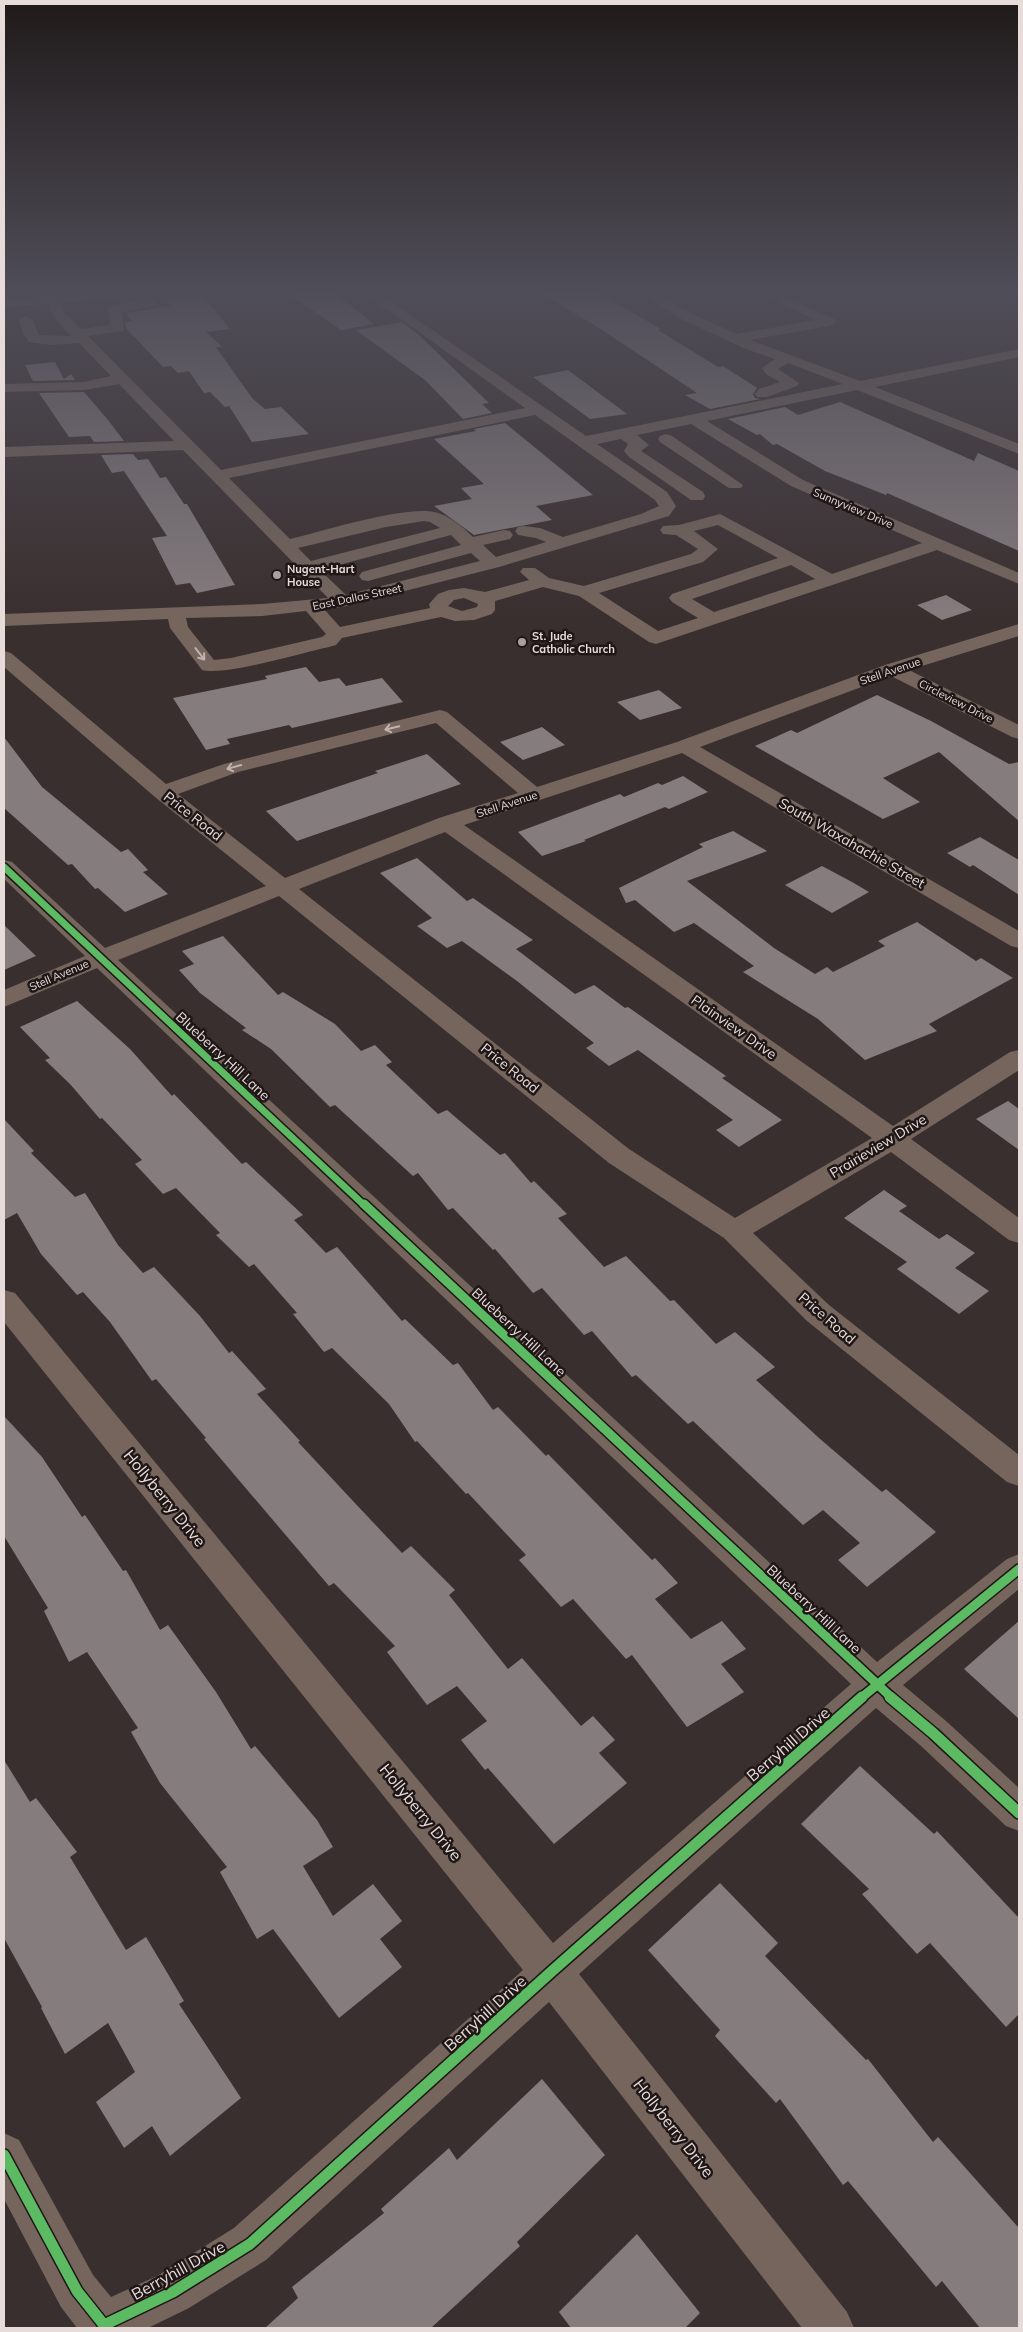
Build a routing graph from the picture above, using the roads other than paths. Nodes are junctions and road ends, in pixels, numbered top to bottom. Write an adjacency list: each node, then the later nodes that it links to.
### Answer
1 (145, 403): 10 (street)
2 (525, 403): 5 (street)
3 (776, 403): 6 (street)
4 (902, 403): 12 (street)
5 (535, 410): 9 (street); 14 (street)
6 (694, 420): 7 (street); 24 (street, Sunnyview Drive)
7 (662, 433): 8 (street); 11 (street); 15 (street)
8 (624, 434): 9 (street); 11 (street)
9 (582, 442): 17 (street, East Dallas Street)
10 (187, 445): 13 (street); 14 (street)
11 (641, 445): 16 (street)
12 (1019, 449)
13 (4, 452)
14 (218, 476): 25 (street)
15 (735, 485)
16 (697, 496)
17 (647, 518): 19 (street); 23 (street, East Dallas Street)
18 (452, 530): 25 (street); 26 (street); 29 (street)
19 (674, 530): 22 (street); 27 (street); 34 (street)
20 (524, 531): 23 (street)
21 (504, 534): 26 (street)
22 (650, 536)
23 (562, 543): 28 (street, East Dallas Street)
24 (938, 544): 32 (street, Sunnyview Drive); 33 (street)
25 (287, 545): 29 (street)
26 (471, 545): 28 (street); 31 (street)
27 (792, 559): 33 (street); 38 (street)
28 (502, 561): 30 (street); 35 (street, East Dallas Street)
29 (309, 567): 35 (street)
30 (539, 573): 34 (street); 41 (street)
31 (368, 576)
32 (1019, 579)
33 (830, 580): 38 (street)
34 (585, 592): 38 (street)
35 (342, 602): 36 (street, East Dallas Street)
36 (312, 607): 37 (street, East Dallas Street); 41 (street)
37 (176, 613): 39 (street, East Dallas Street); 41 (street, one-way to 41)
38 (712, 619)
39 (4, 620)
40 (1019, 630): 43 (street, Stell Avenue)
41 (336, 634)
42 (4, 657): 46 (street, Price Road)
43 (892, 670): 44 (street, Circleview Drive); 45 (street, Stell Avenue)
44 (1019, 733)
45 (684, 746): 47 (street, Stell Avenue); 51 (street, South Waxahachie Street)
46 (163, 792): 47 (street, one-way to 46); 50 (street, Price Road)
47 (534, 795): 48 (street, Stell Avenue)
48 (447, 824): 50 (street, Stell Avenue); 55 (street, Plainview Drive)
49 (4, 867): 52 (street, Blueberry Hill Lane)
50 (282, 886): 52 (street, Stell Avenue); 56 (street, Price Road)
51 (1019, 941)
52 (100, 958): 53 (street, Stell Avenue); 61 (street, Blueberry Hill Lane)
53 (4, 999)
54 (1019, 1058): 55 (street, Prairieview Drive)
55 (892, 1139): 56 (street, Prairieview Drive); 57 (street, Plainview Drive)
56 (734, 1231): 59 (street, Price Road)
57 (1019, 1233)
58 (4, 1301): 63 (street, Hollyberry Drive)
59 (1019, 1473)
60 (1019, 1569): 61 (street, Berryhill Drive)
61 (876, 1685): 62 (street, Blueberry Hill Lane); 63 (street, Berryhill Drive)
62 (1019, 1814)
63 (551, 1972): 64 (street, Berryhill Drive); 65 (street, Hollyberry Drive)
64 (4, 2155)
65 (831, 2328)

